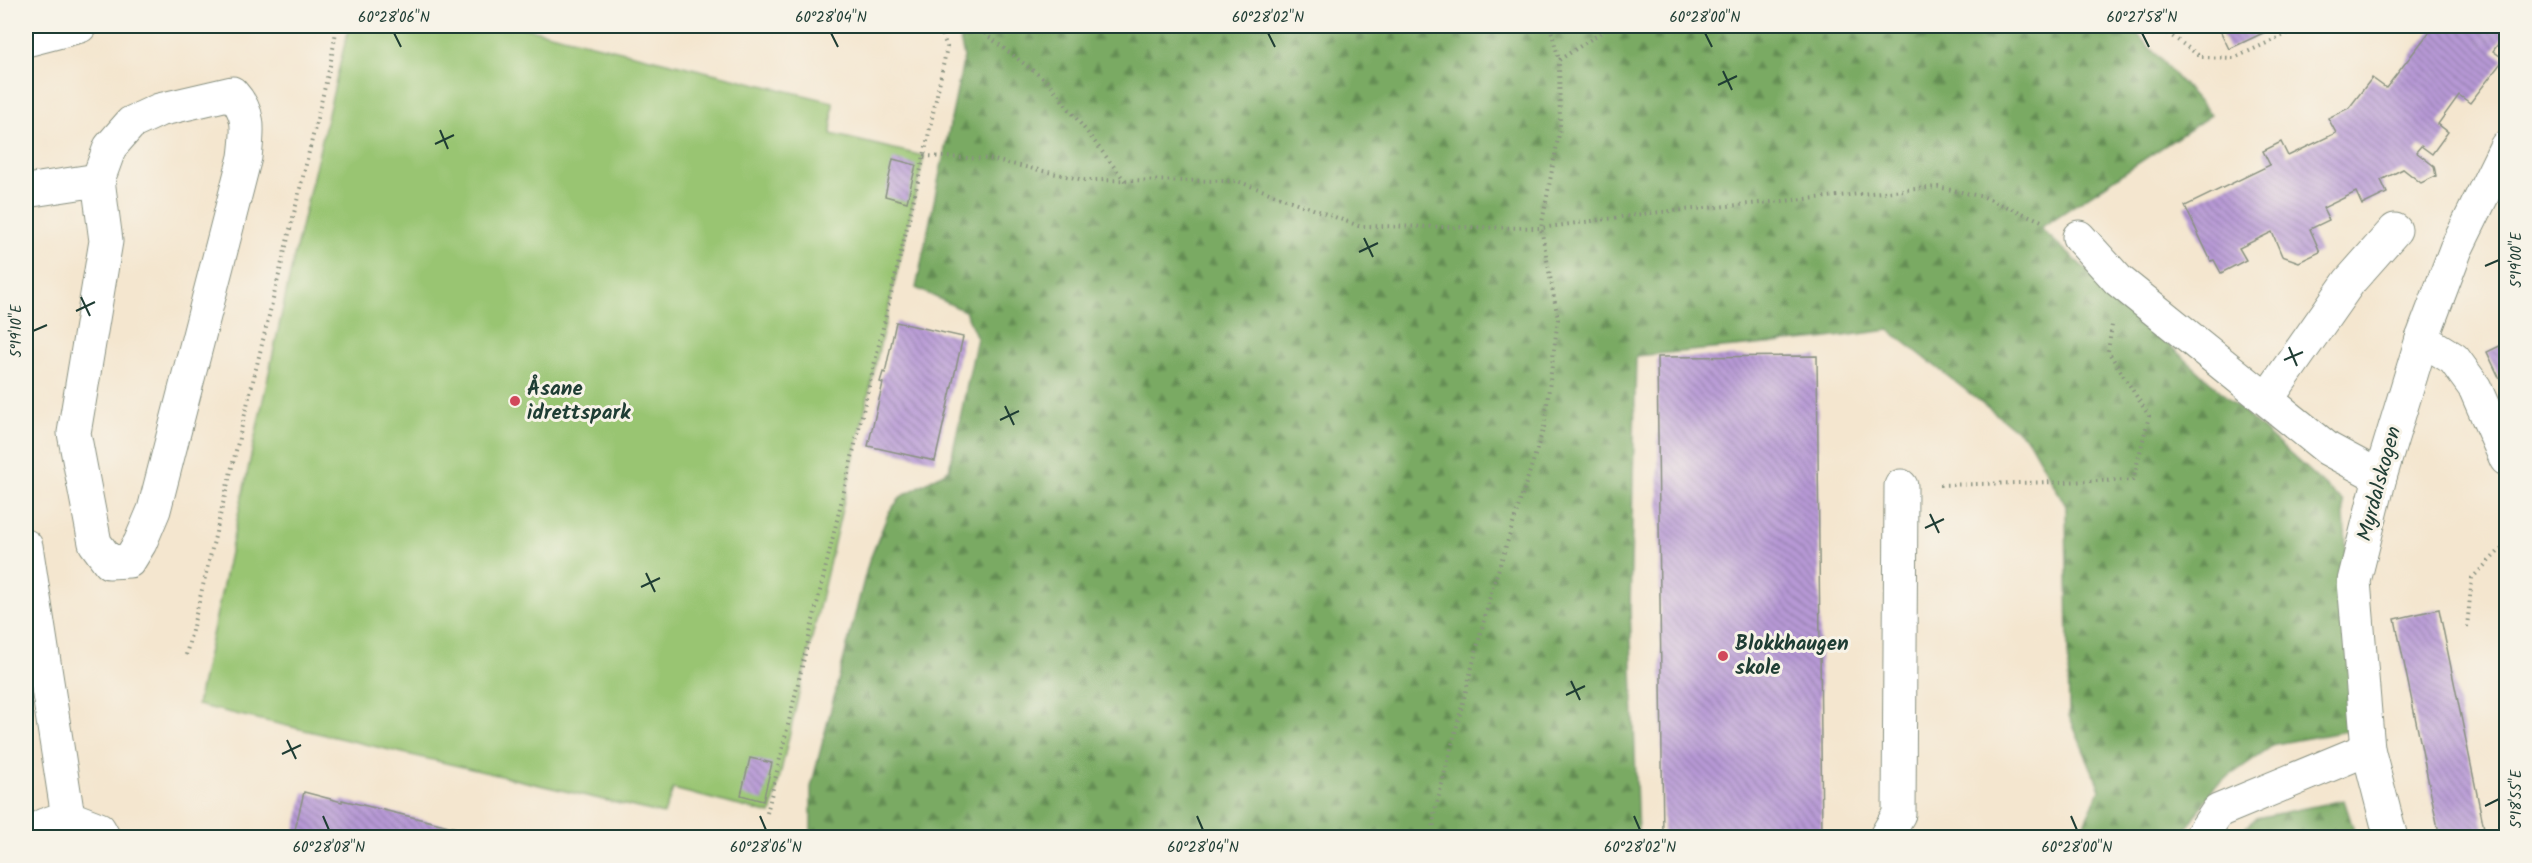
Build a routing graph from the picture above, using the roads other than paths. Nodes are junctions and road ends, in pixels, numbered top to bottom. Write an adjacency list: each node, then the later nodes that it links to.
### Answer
1 (80, 26): 2 (street)
2 (26, 40)
3 (2506, 147): 8 (street, Myrdalskogen)
4 (98, 180): 4 (street); 5 (street)
5 (26, 191)
6 (2395, 230): 9 (street)
7 (2079, 237): 9 (street)
8 (2422, 339): 10 (street); 11 (street, Myrdalskogen)
9 (2267, 399): 11 (street)
10 (2506, 459)
11 (2380, 477): 14 (street, Myrdalskogen)
12 (1901, 486): 18 (street)
13 (26, 546): 15 (street)
14 (2368, 749): 19 (street); 20 (street, Myrdalskogen)
15 (68, 817): 16 (street); 17 (street)
16 (26, 837)
17 (104, 837)
18 (1885, 837)
19 (2200, 837)
20 (2391, 837)

